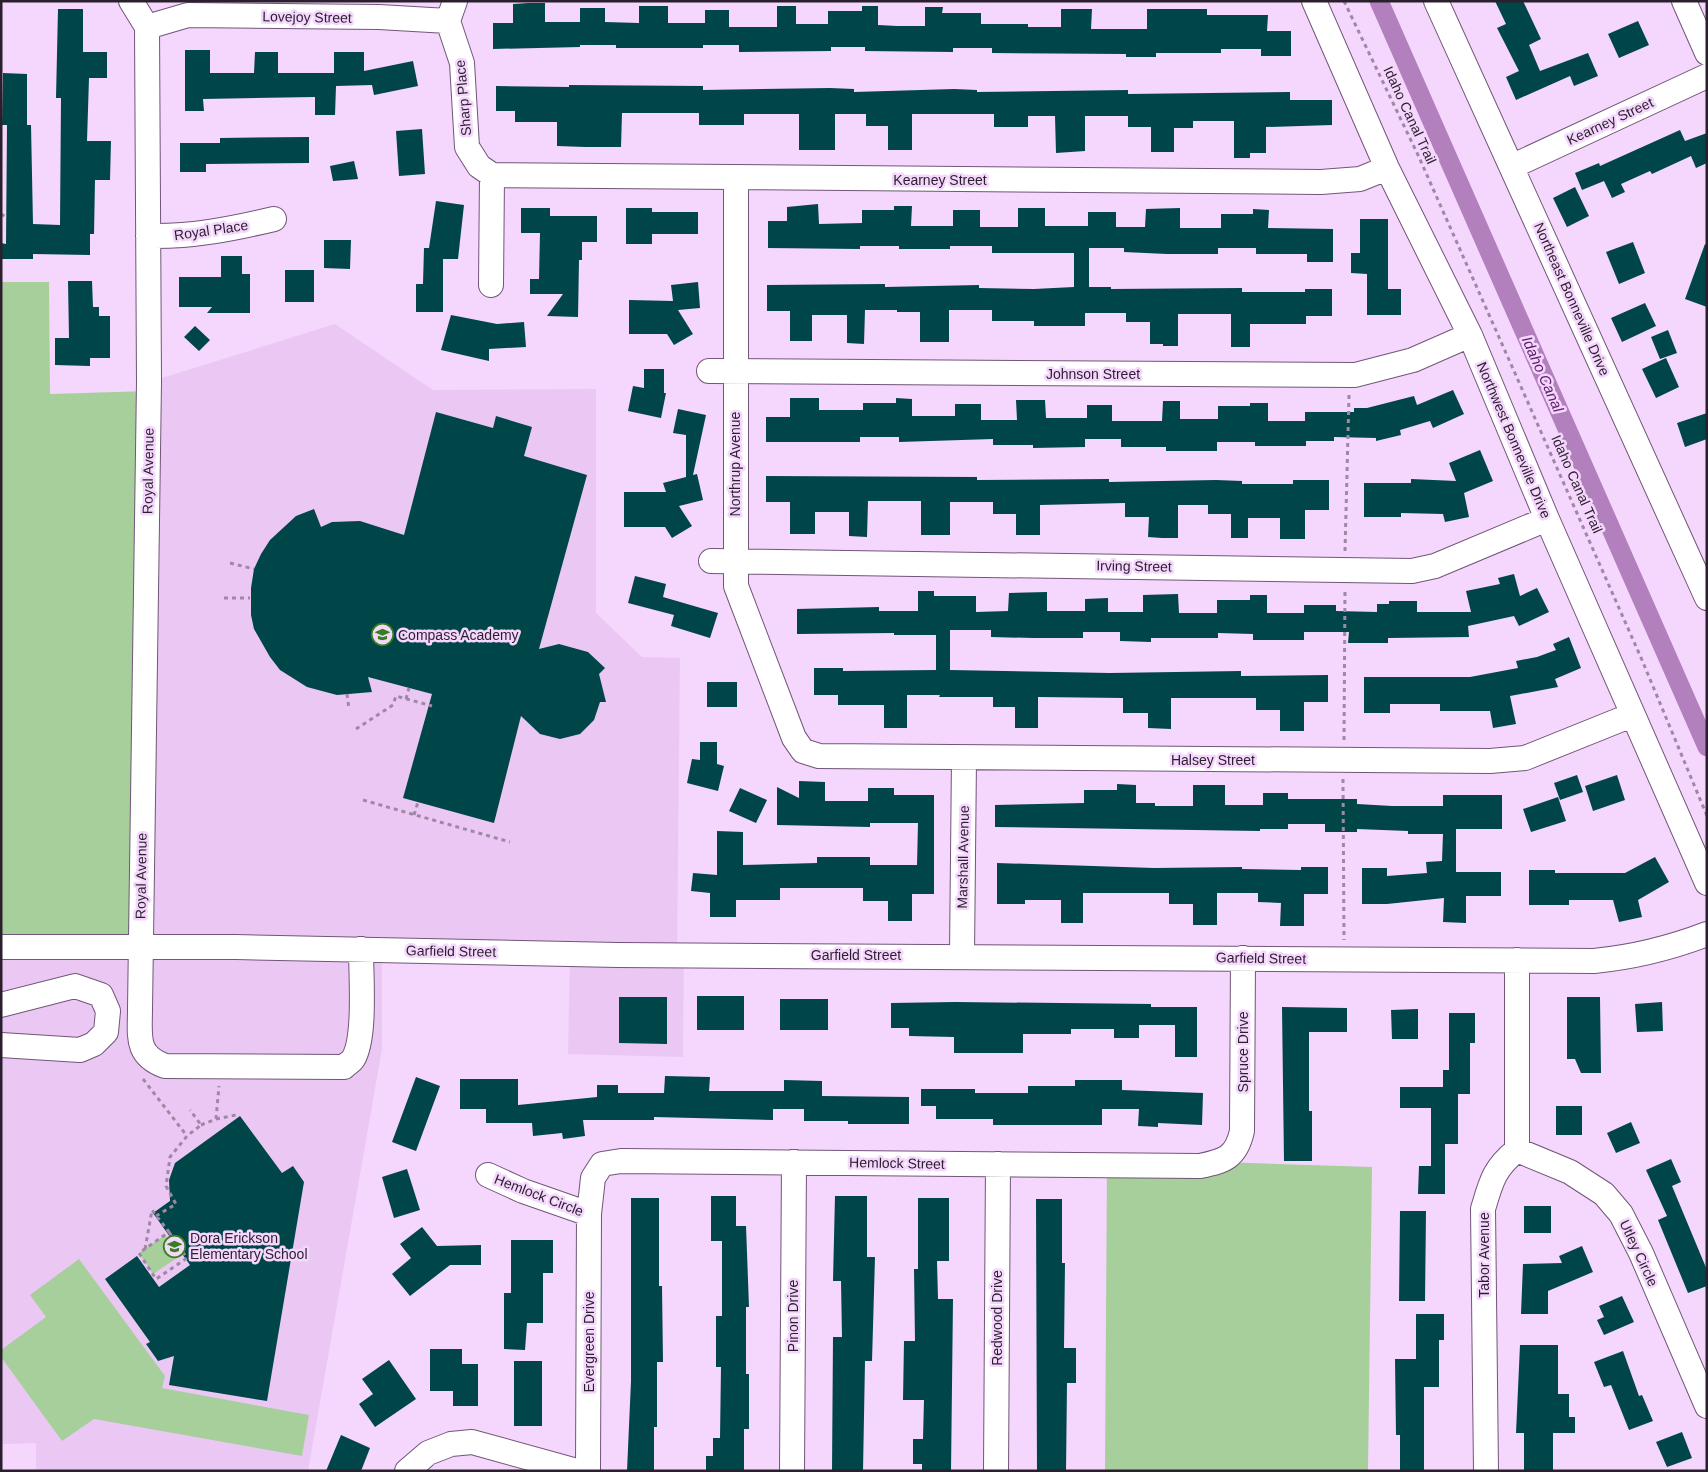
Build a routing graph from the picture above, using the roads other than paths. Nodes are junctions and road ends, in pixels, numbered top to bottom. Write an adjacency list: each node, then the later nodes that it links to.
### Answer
1 (130, 1): 6 (street)
2 (1314, 1): 10 (street, Northwest Bonneville Drive)
3 (1436, 1): 9 (street, Northeast Bonneville Drive)
4 (1684, 1): 7 (street)
5 (452, 11): 6 (street, Lovejoy Street); 11 (street, Sharp Place)
6 (147, 27): 14 (street, Royal Avenue)
7 (1707, 53)
8 (1707, 76): 9 (street, Kearney Street)
9 (1513, 166): 22 (street, Northeast Bonneville Drive)
10 (1387, 168): 12 (street, Kearney Street); 16 (street, Northwest Bonneville Drive)
11 (492, 175): 12 (street, Kearney Street); 15 (street)
12 (736, 179): 18 (street, Northrup Avenue)
13 (274, 219): 14 (street, Royal Place)
14 (148, 236): 28 (street, Royal Avenue)
15 (491, 285)
16 (1470, 335): 18 (street, Johnson Street); 19 (street, Northwest Bonneville Drive)
17 (709, 371): 18 (street, Johnson Street)
18 (734, 371): 21 (street, Northrup Avenue)
19 (1547, 519): 21 (street, Irving Street); 23 (street, Northwest Bonneville Drive)
20 (711, 561): 21 (street, Irving Street)
21 (735, 561): 24 (street, Northrup Avenue)
22 (1707, 598)
23 (1632, 715): 25 (street, Halsey Street); 26 (street, Northwest Bonneville Drive)
24 (794, 738): 25 (street, Halsey Street)
25 (964, 758): 31 (street, Marshall Avenue)
26 (1707, 883)
27 (1707, 934): 33 (street, Garfield Street)
28 (140, 946): 29 (street, Garfield Street); 30 (street, Garfield Street); 30 (street, Royal Avenue)
29 (1, 947)
30 (361, 949): 31 (street, Garfield Street)
31 (962, 955): 32 (street, Garfield Street)
32 (1243, 958): 33 (street, Garfield Street); 36 (street, Spruce Drive)
33 (1517, 960): 37 (street)
34 (1, 1005): 35 (street)
35 (1, 1045)
36 (1239, 1146): 39 (street, Hemlock Street)
37 (1517, 1150): 42 (street, Utley Circle); 48 (street, Tabor Avenue)
38 (794, 1162): 39 (street, Hemlock Street); 41 (street, Hemlock Street); 46 (street, Pinon Drive)
39 (998, 1164): 47 (street, Redwood Drive)
40 (488, 1175): 41 (street, Hemlock Circle)
41 (589, 1214): 45 (street, Evergreen Drive)
42 (1707, 1406)
43 (407, 1471): 44 (street)
44 (577, 1471)
45 (588, 1471)
46 (792, 1471)
47 (996, 1471)
48 (1486, 1471)

